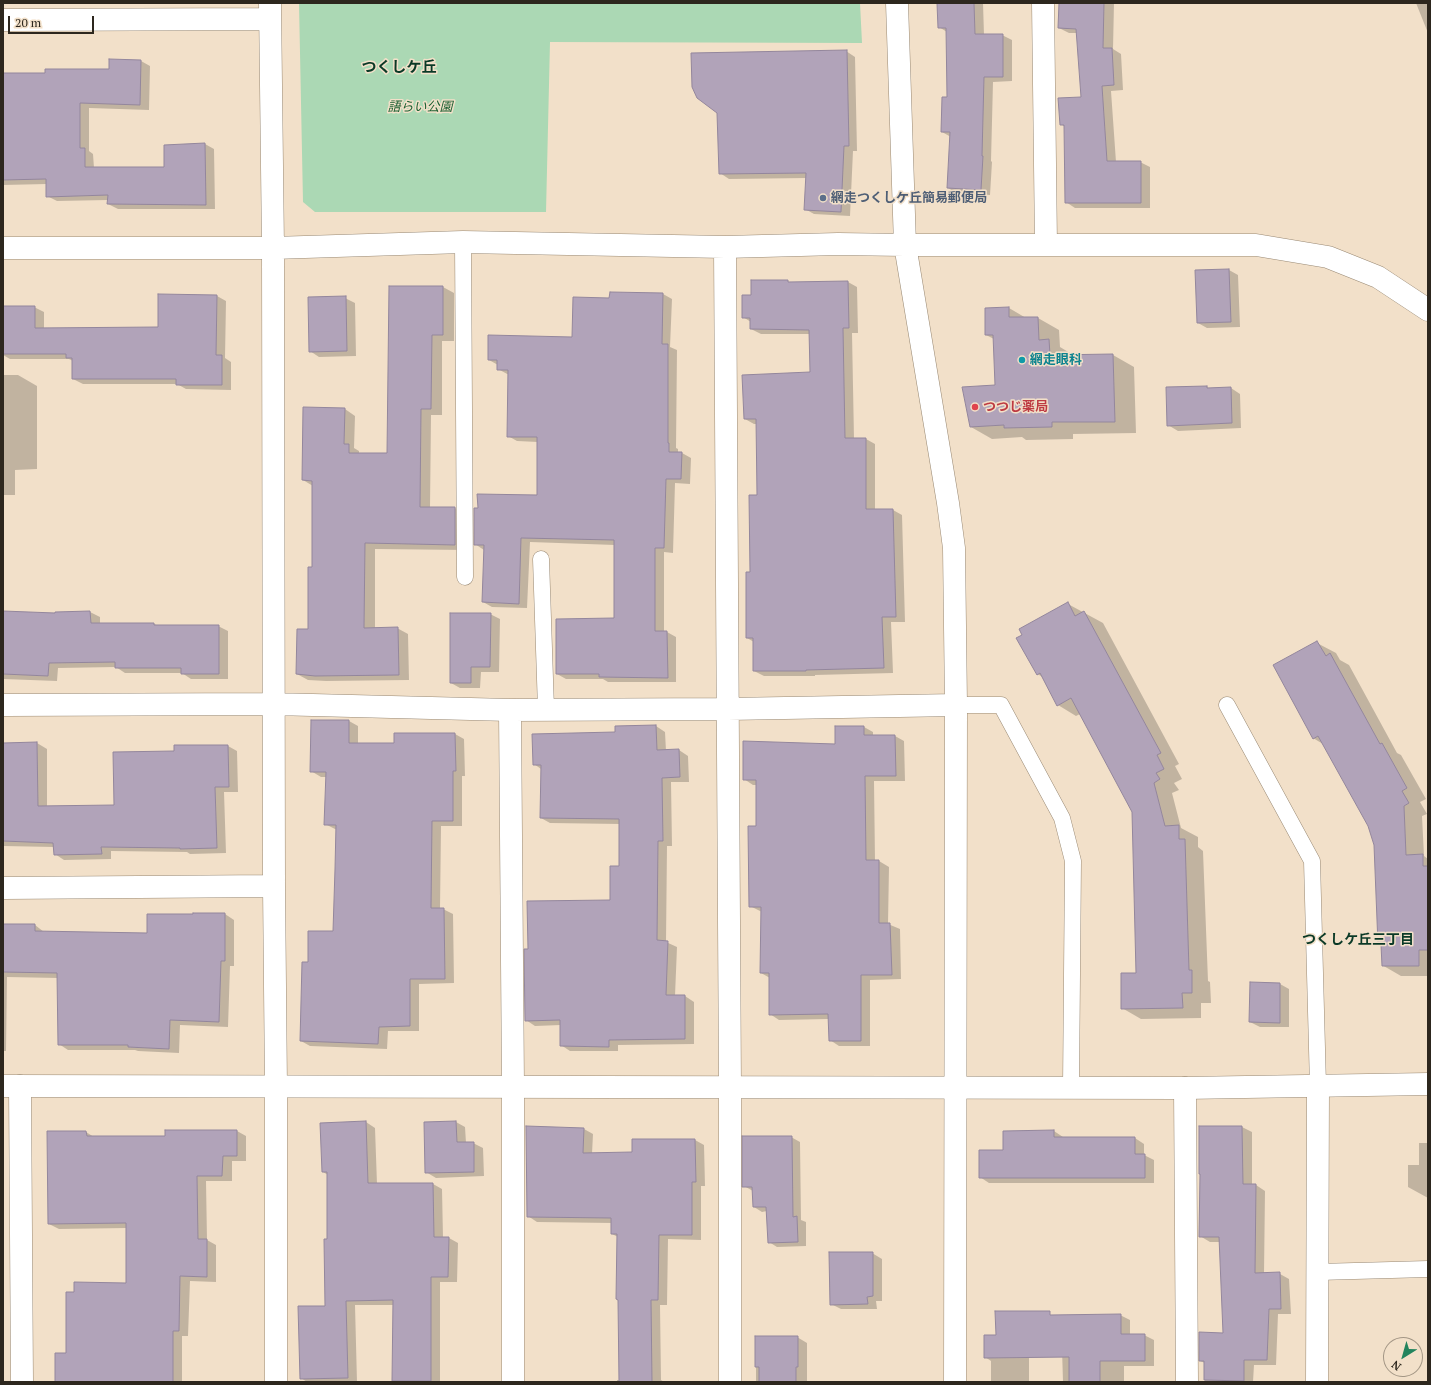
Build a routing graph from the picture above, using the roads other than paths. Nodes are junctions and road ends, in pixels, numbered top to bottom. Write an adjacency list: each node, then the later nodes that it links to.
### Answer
1 (897, 3): 6 (street)
2 (1043, 3): 7 (street)
3 (270, 11): 4 (street); 10 (street)
4 (3, 20)
5 (462, 242): 8 (street); 10 (street); 13 (lane)
6 (905, 245): 7 (street); 8 (street); 16 (street)
7 (1046, 245): 11 (street)
8 (725, 247): 19 (street)
9 (3, 248): 10 (street)
10 (273, 248): 14 (street)
11 (1428, 310)
12 (541, 559): 18 (lane)
13 (465, 578)
14 (274, 704): 15 (street); 20 (street); 21 (street)
15 (3, 705)
16 (956, 705): 19 (street); 26 (lane); 30 (street)
17 (1226, 705): 27 (lane)
18 (546, 709): 19 (street); 20 (street)
19 (728, 709): 29 (street)
20 (510, 710): 25 (street)
21 (274, 886): 22 (street); 28 (street)
22 (3, 888)
23 (1428, 1084): 27 (street)
24 (12, 1086): 28 (street); 34 (street)
25 (513, 1086): 28 (street); 29 (street); 36 (street)
26 (1071, 1086): 30 (street); 31 (street)
27 (1318, 1086): 31 (street); 33 (street)
28 (276, 1087): 35 (street)
29 (730, 1088): 30 (street); 37 (street)
30 (954, 1088): 38 (street)
31 (1185, 1088): 39 (street)
32 (1428, 1269): 33 (lane)
33 (1318, 1272): 40 (street)
34 (22, 1382)
35 (276, 1382)
36 (513, 1382)
37 (730, 1382)
38 (955, 1382)
39 (1187, 1382)
40 (1317, 1382)

